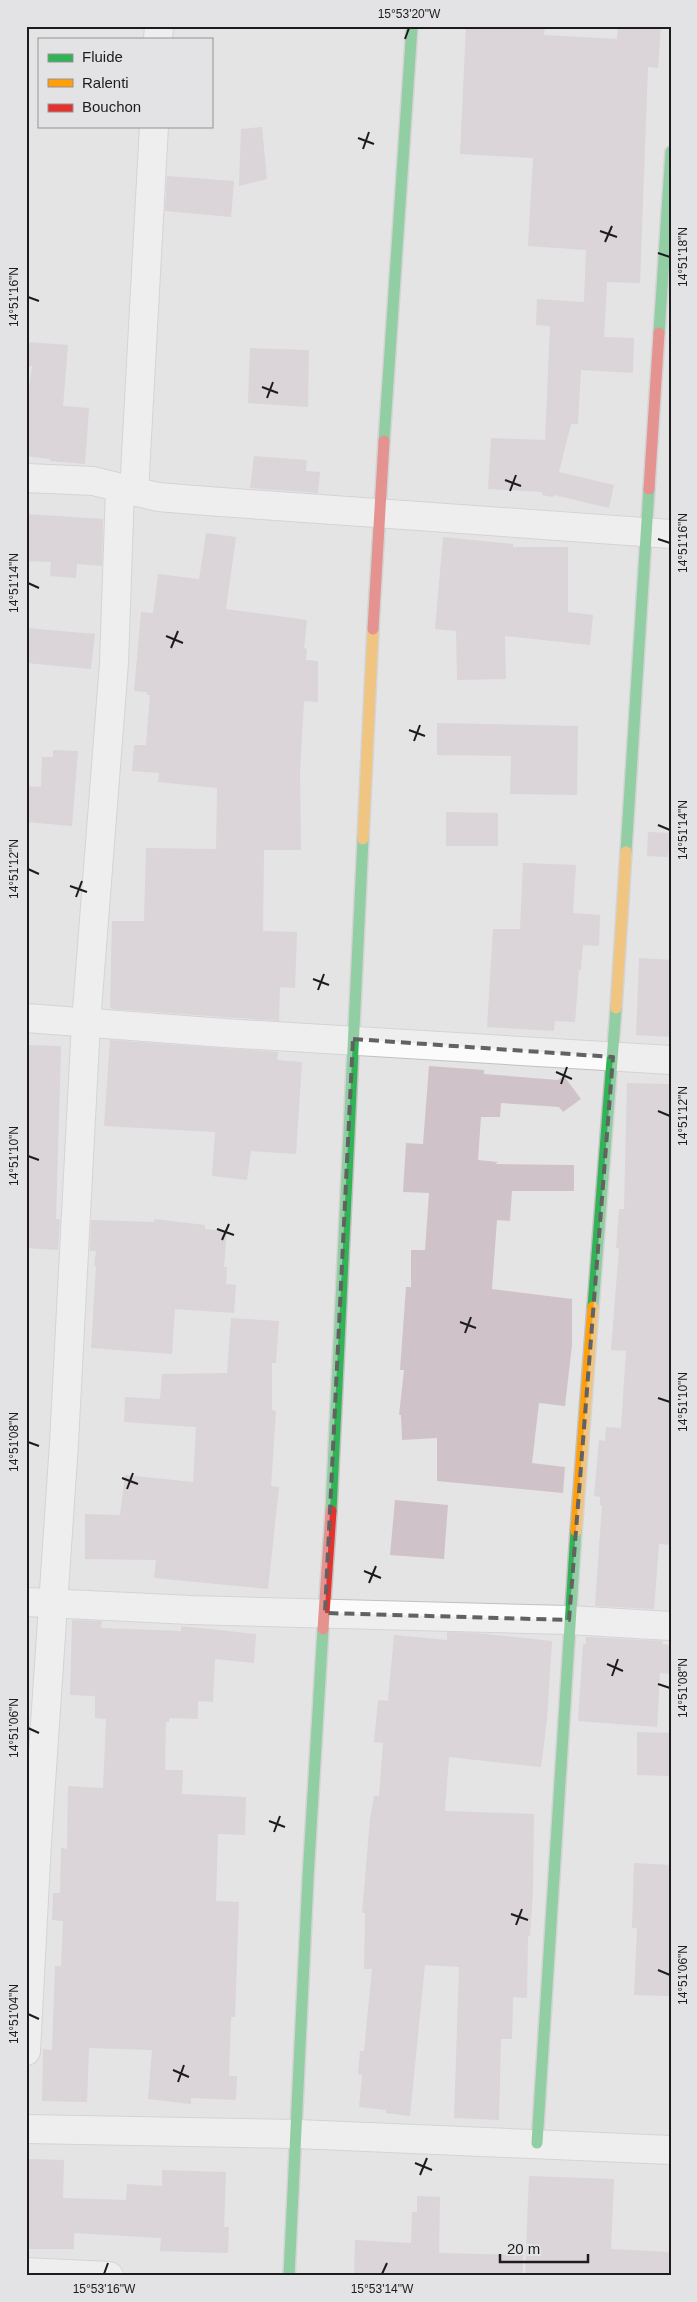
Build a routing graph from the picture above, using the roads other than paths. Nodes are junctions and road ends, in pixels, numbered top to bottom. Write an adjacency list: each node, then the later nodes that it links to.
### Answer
1 (412, 26): 6 (street)
2 (154, 128): 5 (street)
3 (671, 152): 7 (street)
4 (26, 478): 5 (street)
5 (127, 490): 6 (street); 9 (street)
6 (379, 512): 7 (street); 10 (street)
7 (659, 533): 11 (street)
8 (26, 1018): 9 (street)
9 (86, 1023): 10 (street); 14 (street)
10 (353, 1040): 11 (street); 15 (street)
11 (613, 1057): 12 (street); 16 (street)
12 (671, 1060)
13 (26, 1602): 14 (street)
14 (54, 1603): 15 (street); 18 (street)
15 (324, 1613): 16 (street); 20 (street)
16 (569, 1620): 17 (street); 21 (street)
17 (671, 1626)
18 (26, 2051)
19 (26, 2129): 20 (street)
20 (297, 2134): 21 (street); 25 (street)
21 (537, 2143): 22 (street)
22 (671, 2150)
23 (26, 2272): 24 (street)
24 (109, 2276)
25 (289, 2276)

